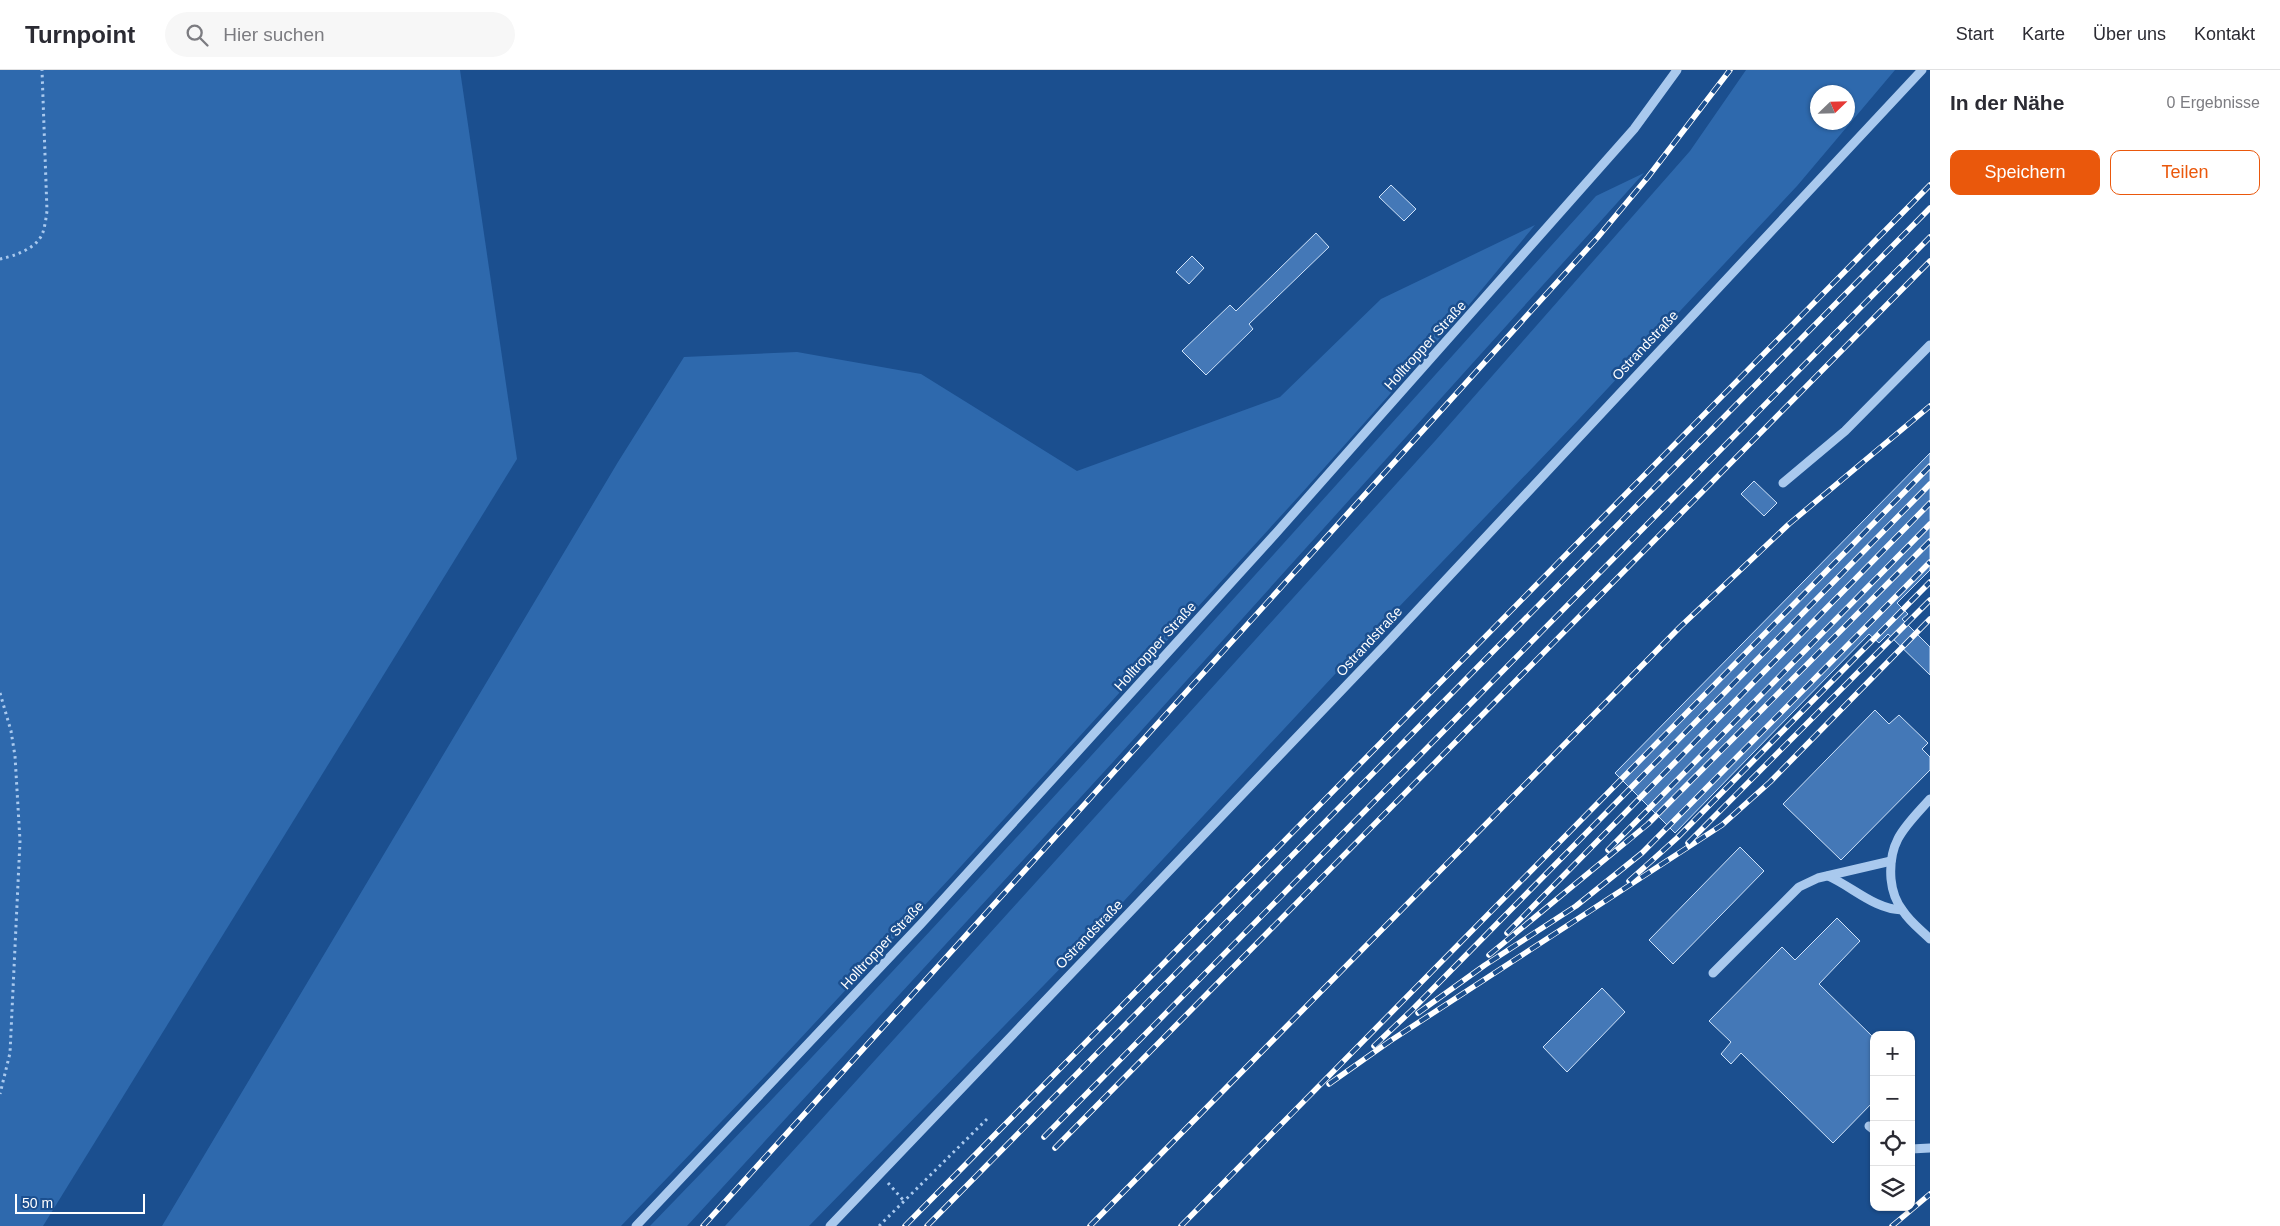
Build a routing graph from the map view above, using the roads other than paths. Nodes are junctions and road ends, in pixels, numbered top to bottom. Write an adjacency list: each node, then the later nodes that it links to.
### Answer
1 (1677, 70): 13 (lane, Holltropper Straße)
2 (1922, 70): 14 (lane, Ostrandstraße)
3 (1930, 345): 4 (lane)
4 (1783, 483)
5 (1930, 799): 6 (lane)
6 (1891, 861): 7 (lane); 8 (lane)
7 (1828, 876): 8 (lane); 10 (lane)
8 (1902, 910): 9 (lane)
9 (1930, 939)
10 (1713, 973)
11 (1930, 1148): 12 (lane)
12 (1915, 1149)
13 (636, 1226)
14 (830, 1226)

